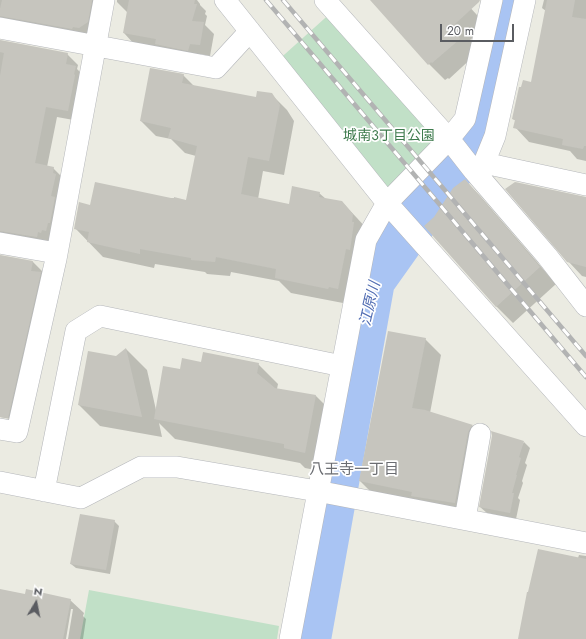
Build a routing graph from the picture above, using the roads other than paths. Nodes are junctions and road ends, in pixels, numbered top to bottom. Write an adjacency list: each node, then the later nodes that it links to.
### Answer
1 (104, 0): 8 (street)
2 (225, 0): 7 (street)
3 (325, 0): 9 (street)
4 (492, 0): 9 (street)
5 (525, 0): 10 (street)
6 (0, 28): 8 (street)
7 (250, 32): 8 (street); 12 (street)
8 (94, 46): 14 (street)
9 (449, 139): 10 (street); 12 (street)
10 (479, 167): 11 (street); 15 (street)
11 (586, 185)
12 (387, 203): 16 (street); 17 (street)
13 (0, 243): 14 (street)
14 (56, 253): 18 (street)
15 (586, 306)
16 (342, 366): 21 (street); 22 (street)
17 (586, 426)
18 (0, 429)
19 (480, 434): 23 (street)
20 (0, 482): 21 (street)
21 (44, 491): 22 (street)
22 (317, 491): 23 (street); 25 (street)
23 (465, 520): 24 (street)
24 (586, 543)
25 (290, 639)

